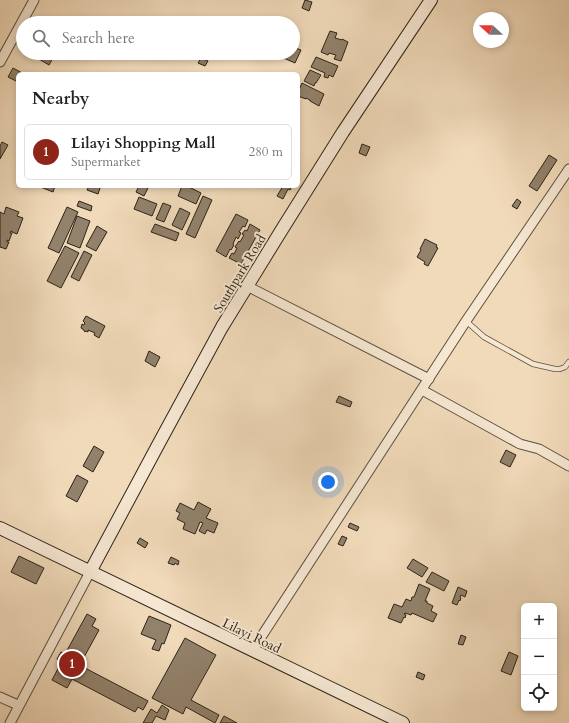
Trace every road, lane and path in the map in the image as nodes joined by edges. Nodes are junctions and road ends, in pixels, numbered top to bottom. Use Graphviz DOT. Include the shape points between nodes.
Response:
graph roads {
  1 [pos="34,0"];
  2 [pos="431,0"];
  3 [pos="25,16"];
  4 [pos="16,33"];
  5 [pos="0,62"];
  6 [pos="569,169"];
  7 [pos="247,286"];
  8 [pos="466,321"];
  9 [pos="569,362"];
  10 [pos="429,379"];
  11 [pos="422,390"];
  12 [pos="569,466"];
  13 [pos="0,528"];
  14 [pos="90,572"];
  15 [pos="252,651"];
  16 [pos="0,697"];
  17 [pos="18,705"];
  18 [pos="10,723"];
  19 [pos="403,723"];
  1 -- 3 [label="street"];
  2 -- 7 [label="street, Southpark Road" via="343,132"];
  4 -- 5 [label="street"];
  6 -- 8 [label="street"];
  7 -- 10 [label="street"];
  7 -- 14 [label="street, Southpark Road"];
  8 -- 9 [label="lane" via="484,337 533,364 560,369"];
  8 -- 10 [label="street"];
  10 -- 11 [label="street"];
  11 -- 12 [label="street" via="520,444 539,449"];
  11 -- 15 [label="street"];
  13 -- 14 [label="street, Lilayi Road"];
  14 -- 15 [label="street, Lilayi Road"];
  14 -- 17 [label="street"];
  15 -- 19 [label="street, Lilayi Road"];
  16 -- 17 [label="street"];
  17 -- 18 [label="street"];
}
